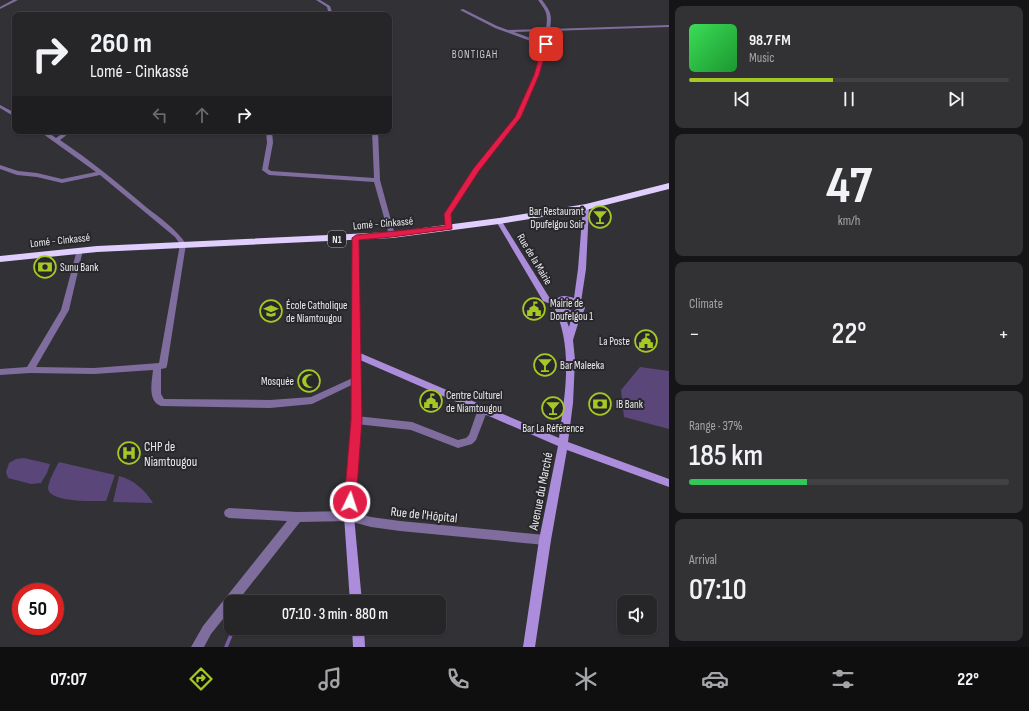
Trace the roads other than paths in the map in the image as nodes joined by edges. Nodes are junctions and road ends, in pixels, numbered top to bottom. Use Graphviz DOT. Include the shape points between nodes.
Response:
graph roads {
  1 [pos="16,0"];
  2 [pos="318,0"];
  3 [pos="540,0"];
  4 [pos="0,8"];
  5 [pos="462,10"];
  6 [pos="330,12"];
  7 [pos="669,26"];
  8 [pos="547,30"];
  9 [pos="508,31"];
  10 [pos="546,44"];
  11 [pos="1,107"];
  12 [pos="12,113"];
  13 [pos="47,134"];
  14 [pos="65,134"];
  15 [pos="269,134"];
  16 [pos="375,134"];
  17 [pos="57,140"];
  18 [pos="0,167"];
  19 [pos="100,173"];
  20 [pos="377,180"];
  21 [pos="669,186"];
  22 [pos="586,207"];
  23 [pos="499,221"];
  24 [pos="449,228"];
  25 [pos="392,235"];
  26 [pos="356,238"];
  27 [pos="183,244"];
  28 [pos="80,250"];
  29 [pos="0,258"];
  30 [pos="577,302"];
  31 [pos="558,306"];
  32 [pos="577,313"];
  33 [pos="569,340"];
  34 [pos="356,355"];
  35 [pos="157,366"];
  36 [pos="30,370"];
  37 [pos="0,372"];
  38 [pos="356,379"];
  39 [pos="483,409"];
  40 [pos="356,420"];
  41 [pos="563,444"];
  42 [pos="669,483"];
  43 [pos="229,513"];
  44 [pos="349,516"];
  45 [pos="298,517"];
  46 [pos="545,540"];
  47 [pos="355,595"];
  48 [pos="358,635"];
  49 [pos="197,647"];
  50 [pos="359,647"];
  51 [pos="529,647"];
  1 -- 4 [label="street"];
  2 -- 6 [label="street" via="329,7"];
  3 -- 8 [label="street" via="550,16"];
  5 -- 9 [label="street"];
  7 -- 8 [label="street"];
  8 -- 9 [label="street"];
  8 -- 10 [label="street"];
  9 -- 10 [label="street"];
  10 -- 24 [label="street" via="537,75 518,117 476,170 448,214"];
  11 -- 12 [label="street"];
  13 -- 17 [label="street"];
  14 -- 17 [label="street"];
  15 -- 20 [label="street" via="265,170 269,173"];
  16 -- 20 [label="street"];
  17 -- 19 [label="street"];
  18 -- 19 [label="street" via="17,173 62,181"];
  19 -- 27 [label="street" via="177,236"];
  20 -- 25 [label="street"];
  21 -- 22 [label="highway, Lomé - Cinkassé / N1"];
  22 -- 23 [label="highway, Lomé - Cinkassé / N1"];
  22 -- 30 [label="main road"];
  23 -- 24 [label="highway, Lomé - Cinkassé / N1"];
  23 -- 31 [label="main road, Rue de la Mairie" via="546,299"];
  24 -- 25 [label="highway, Lomé - Cinkassé / N1"];
  25 -- 26 [label="highway, Lomé - Cinkassé / N1"];
  26 -- 27 [label="highway, Lomé - Cinkassé / N1"];
  26 -- 34 [label="main road"];
  27 -- 28 [label="highway, Lomé - Cinkassé / N1"];
  27 -- 35 [label="street" via="163,366"];
  28 -- 29 [label="highway, Lomé - Cinkassé / N1"];
  28 -- 36 [label="street" via="65,310"];
  30 -- 31 [label="main road" via="564,298 557,301"];
  30 -- 32 [label="main road, Avenue du Marché" via="581,308"];
  31 -- 32 [label="main road" via="568,313"];
  31 -- 33 [label="main road, Avenue du Marché"];
  32 -- 33 [label="main road, Avenue du Marché"];
  33 -- 41 [label="main road, Avenue du Marché" via="571,360"];
  34 -- 38 [label="main road"];
  34 -- 39 [label="main road"];
  35 -- 36 [label="street" via="94,370"];
  35 -- 38 [label="street" via="156,395 161,402 270,404 312,400"];
  36 -- 37 [label="street"];
  38 -- 40 [label="main road"];
  39 -- 40 [label="street" via="473,437 458,444 412,426"];
  39 -- 41 [label="main road"];
  40 -- 44 [label="main road"];
  41 -- 42 [label="main road"];
  41 -- 46 [label="main road, Avenue du Marché"];
  43 -- 45 [label="street, Rue de l'Hôpital"];
  44 -- 45 [label="street, Rue de l'Hôpital"];
  44 -- 46 [label="street, Rue de l'Hôpital" via="400,526"];
  44 -- 47 [label="main road"];
  45 -- 49 [label="street" via="207,630"];
  46 -- 51 [label="main road, Avenue du Marché"];
  48 -- 50 [label="main road"];
}
